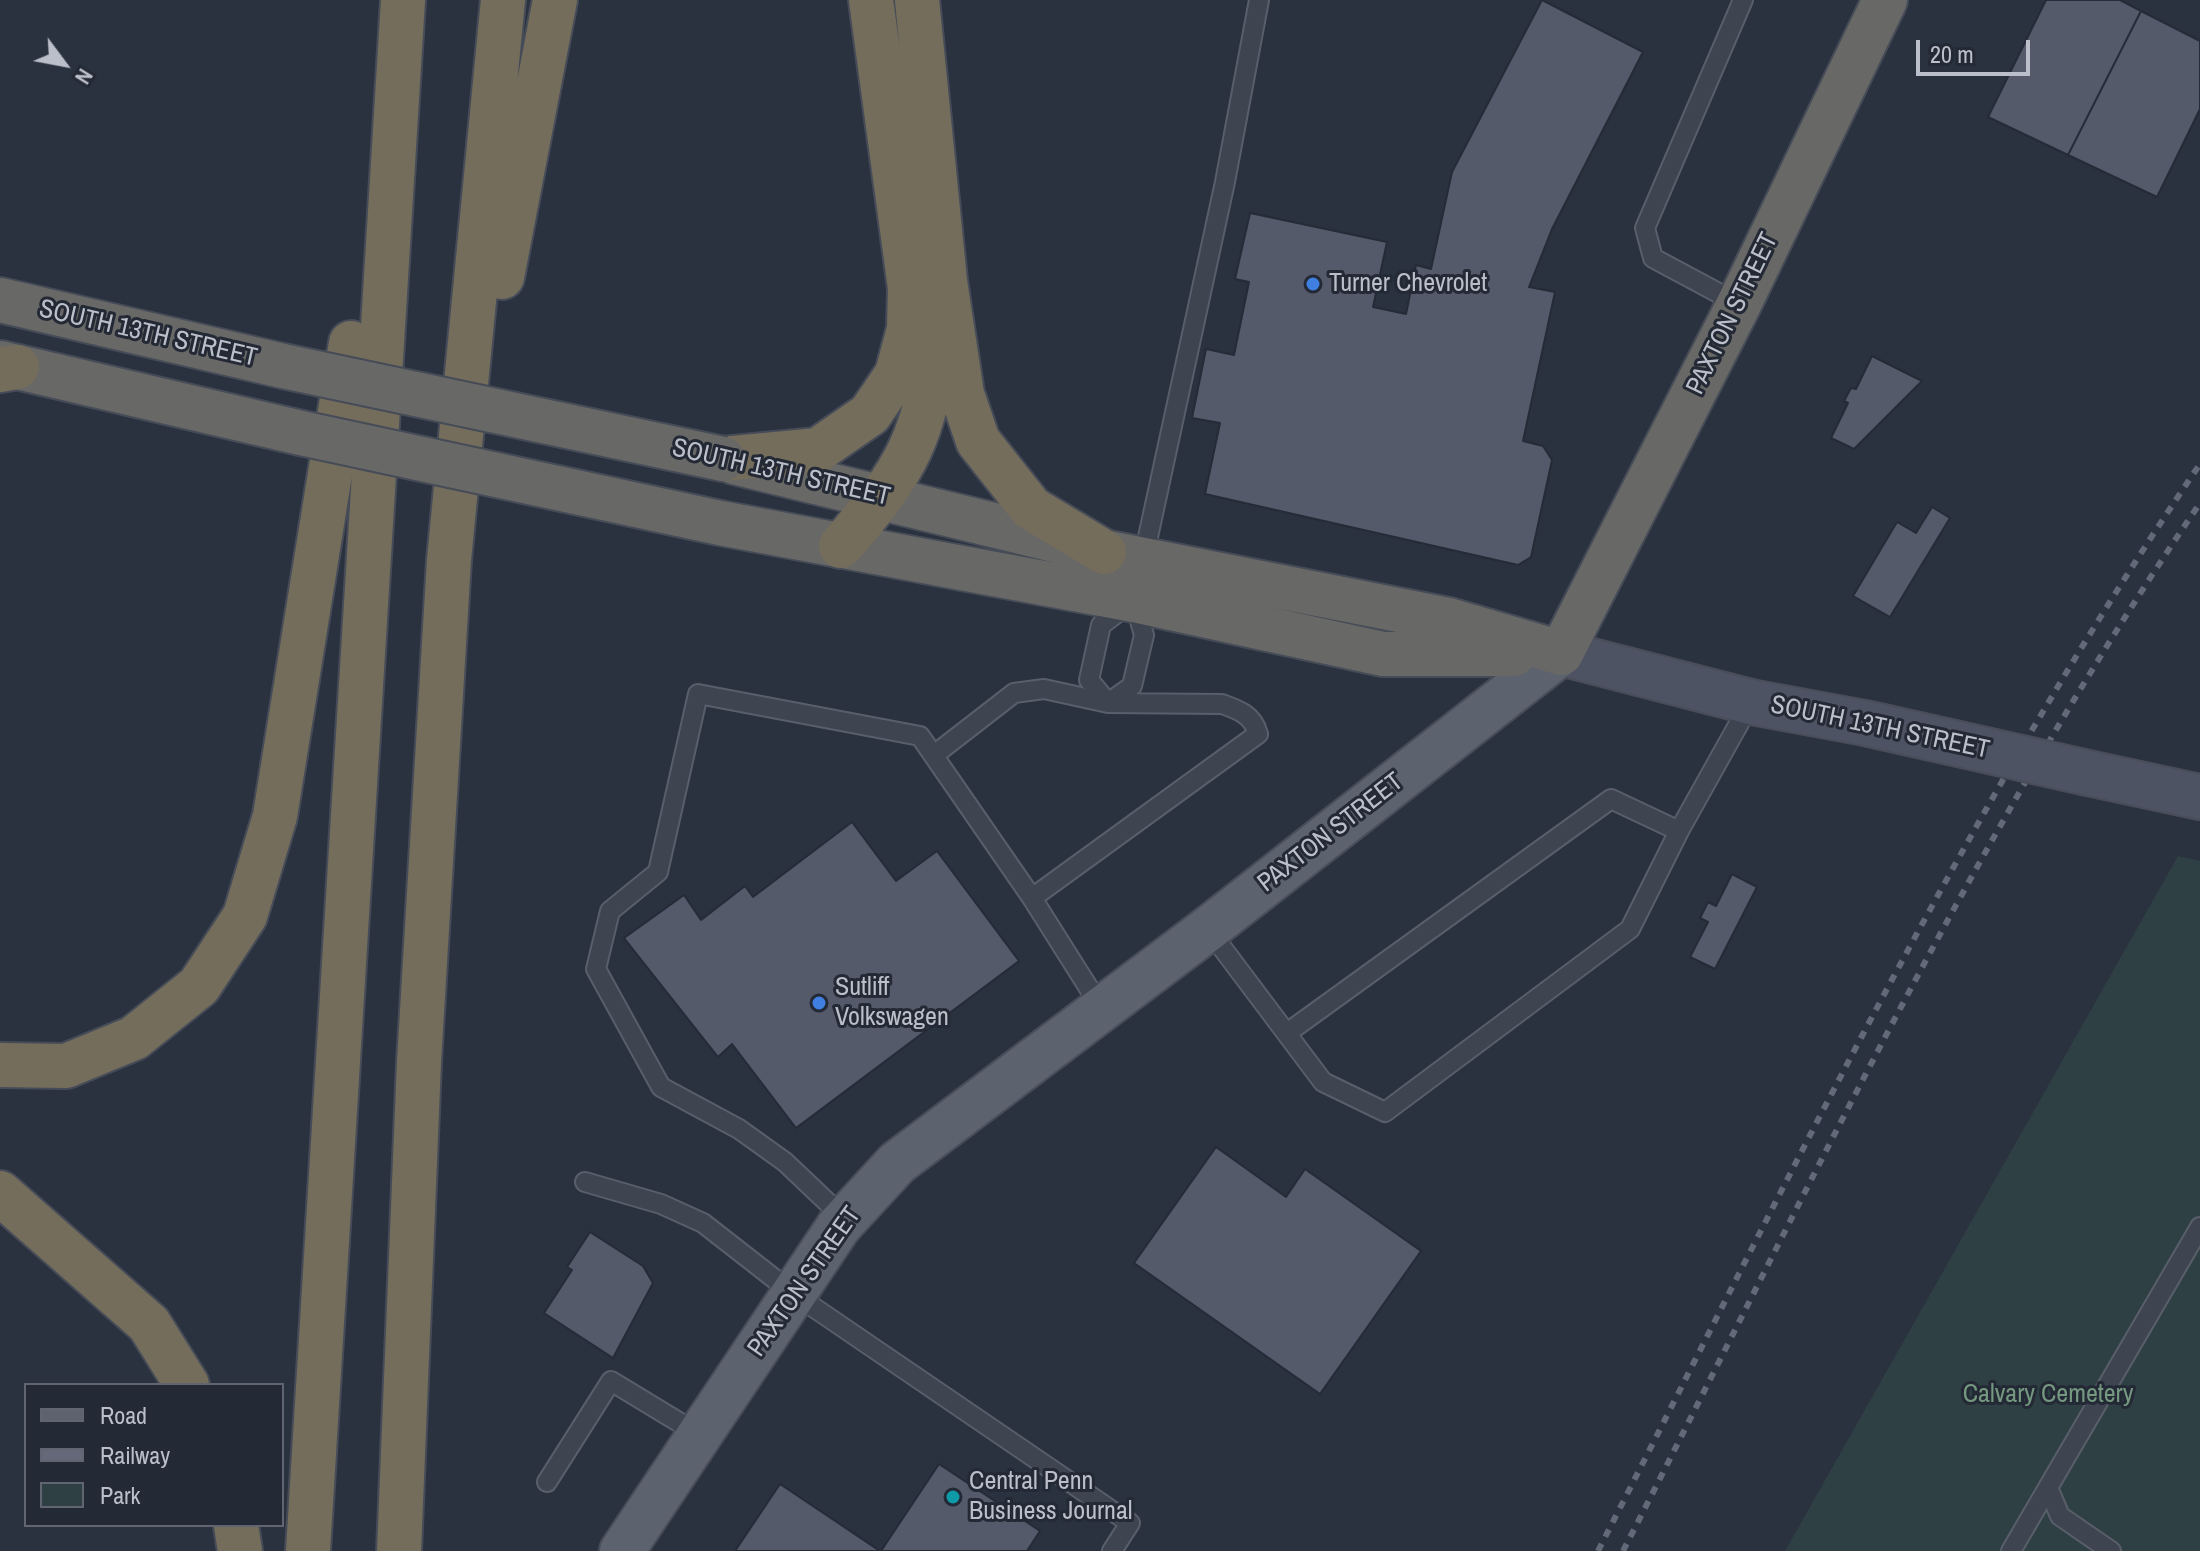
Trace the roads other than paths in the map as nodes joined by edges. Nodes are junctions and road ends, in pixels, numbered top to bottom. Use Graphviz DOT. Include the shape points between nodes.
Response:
graph roads {
  1 [pos="403,0"];
  2 [pos="503,0"];
  3 [pos="555,0"];
  4 [pos="871,0"];
  5 [pos="917,0"];
  6 [pos="1259,0"];
  7 [pos="1743,0"];
  8 [pos="1885,0"];
  9 [pos="398,48"];
  10 [pos="945,281"];
  11 [pos="0,300"];
  12 [pos="1739,304"];
  13 [pos="6,367"];
  14 [pos="723,459"];
  15 [pos="884,496"];
  16 [pos="841,546"];
  17 [pos="449,560"];
  18 [pos="1127,571"];
  19 [pos="1561,653"];
  20 [pos="1751,702"];
  21 [pos="1108,703"];
  22 [pos="934,755"];
  23 [pos="2200,797"];
  24 [pos="1679,831"];
  25 [pos="1032,898"];
  26 [pos="1208,929"];
  27 [pos="1102,1009"];
  28 [pos="1287,1033"];
  29 [pos="0,1065"];
  30 [pos="585,1182"];
  31 [pos="0,1193"];
  32 [pos="845,1219"];
  33 [pos="2200,1227"];
  34 [pos="794,1294"];
  35 [pos="186,1383"];
  36 [pos="700,1435"];
  37 [pos="547,1482"];
  38 [pos="2049,1490"];
  39 [pos="236,1527"];
  40 [pos="240,1551"];
  41 [pos="308,1551"];
  42 [pos="399,1551"];
  43 [pos="622,1551"];
  44 [pos="1112,1551"];
  45 [pos="2011,1551"];
  46 [pos="2111,1551"];
  1 -- 9 [label="highway"];
  2 -- 17 [label="highway"];
  3 -- 17 [label="highway"];
  4 -- 14 [label="highway" via="910,288 909,329 897,374 870,414 818,450"];
  5 -- 10 [label="highway"];
  6 -- 18 [label="lane" via="1225,182"];
  7 -- 12 [label="lane" via="1645,228 1653,258"];
  8 -- 12 [label="highway, PAXTON STREET"];
  9 -- 29 [label="highway" via="275,816 245,916 199,986 134,1038 66,1066"];
  9 -- 41 [label="highway"];
  10 -- 15 [label="highway" via="929,402 914,446"];
  10 -- 18 [label="highway" via="962,394 978,441 1031,508"];
  11 -- 14 [label="highway, SOUTH 13TH STREET, bridge"];
  12 -- 19 [label="highway, PAXTON STREET"];
  13 -- 16 [label="highway, SOUTH 13TH STREET, bridge"];
  14 -- 15 [label="highway, SOUTH 13TH STREET"];
  15 -- 16 [label="highway"];
  15 -- 18 [label="highway, SOUTH 13TH STREET"];
  16 -- 18 [label="highway, SOUTH 13TH STREET"];
  17 -- 42 [label="highway" via="420,1046"];
  18 -- 19 [label="highway, SOUTH 13TH STREET" via="1449,620"];
  18 -- 21 [label="lane" via="1101,625 1089,680"];
  18 -- 21 [label="lane" via="1144,635 1132,686"];
  19 -- 20 [label="main road, SOUTH 13TH STREET"];
  19 -- 26 [label="main road, PAXTON STREET"];
  20 -- 23 [label="main road, SOUTH 13TH STREET, bridge"];
  20 -- 24 [label="lane"];
  21 -- 22 [label="lane" via="1044,689 1014,693"];
  21 -- 25 [label="lane" via="1222,704 1247,716 1258,734"];
  22 -- 25 [label="lane"];
  22 -- 32 [label="lane" via="920,736 698,694 658,872 610,911 596,969 661,1087 785,1162"];
  24 -- 28 [label="lane" via="1611,799"];
  24 -- 28 [label="lane" via="1630,929 1385,1112 1323,1082"];
  25 -- 27 [label="lane"];
  26 -- 27 [label="main road, PAXTON STREET"];
  26 -- 28 [label="lane"];
  27 -- 32 [label="main road, PAXTON STREET" via="897,1163"];
  30 -- 34 [label="lane" via="661,1204 703,1223"];
  31 -- 35 [label="highway" via="149,1324"];
  32 -- 34 [label="main road, PAXTON STREET"];
  33 -- 38 [label="lane"];
  34 -- 36 [label="main road, PAXTON STREET"];
  34 -- 44 [label="lane" via="1130,1523"];
  36 -- 37 [label="lane" via="611,1381"];
  36 -- 43 [label="main road, PAXTON STREET"];
  38 -- 45 [label="lane"];
  38 -- 46 [label="lane" via="2069,1524"];
  39 -- 40 [label="highway"];
}
